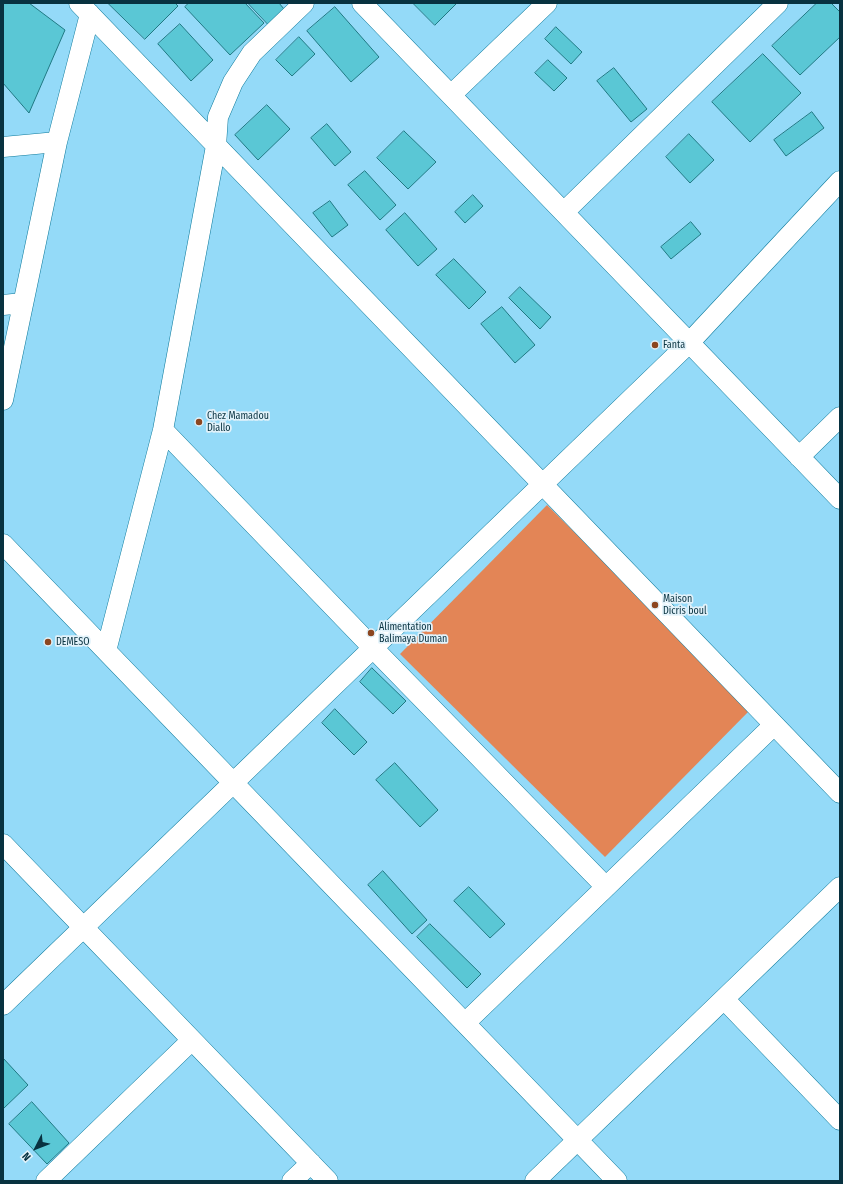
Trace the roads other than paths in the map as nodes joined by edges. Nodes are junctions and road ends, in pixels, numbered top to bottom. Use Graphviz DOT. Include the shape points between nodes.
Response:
graph roads {
  1 [pos="304,3"];
  2 [pos="362,3"];
  3 [pos="547,3"];
  4 [pos="778,3"];
  5 [pos="84,9"];
  6 [pos="451,96"];
  7 [pos="57,142"];
  8 [pos="216,146"];
  9 [pos="3,147"];
  10 [pos="840,181"];
  11 [pos="564,212"];
  12 [pos="23,303"];
  13 [pos="3,305"];
  14 [pos="689,343"];
  15 [pos="3,400"];
  16 [pos="840,417"];
  17 [pos="163,430"];
  18 [pos="799,457"];
  19 [pos="543,485"];
  20 [pos="840,499"];
  21 [pos="3,544"];
  22 [pos="373,648"];
  23 [pos="106,651"];
  24 [pos="774,725"];
  25 [pos="234,783"];
  26 [pos="840,793"];
  27 [pos="3,844"];
  28 [pos="606,887"];
  29 [pos="840,887"];
  30 [pos="84,927"];
  31 [pos="724,999"];
  32 [pos="3,1005"];
  33 [pos="465,1023"];
  34 [pos="192,1040"];
  35 [pos="840,1120"];
  36 [pos="578,1140"];
  37 [pos="311,1163"];
  38 [pos="46,1181"];
  39 [pos="292,1181"];
  40 [pos="328,1181"];
  41 [pos="535,1181"];
  42 [pos="617,1181"];
  1 -- 8 [label="street" via="252,53 233,82 218,117"];
  2 -- 6 [label="street"];
  3 -- 6 [label="street"];
  4 -- 11 [label="street"];
  5 -- 7 [label="street"];
  5 -- 8 [label="street"];
  6 -- 11 [label="street"];
  7 -- 9 [label="street"];
  7 -- 12 [label="street"];
  8 -- 17 [label="street"];
  8 -- 19 [label="street"];
  10 -- 14 [label="street"];
  11 -- 14 [label="street"];
  12 -- 13 [label="street"];
  12 -- 15 [label="street"];
  14 -- 18 [label="street"];
  14 -- 19 [label="street"];
  16 -- 18 [label="street"];
  17 -- 22 [label="street"];
  17 -- 23 [label="street"];
  18 -- 20 [label="street"];
  19 -- 22 [label="street"];
  19 -- 24 [label="street"];
  21 -- 23 [label="street"];
  22 -- 25 [label="street"];
  22 -- 28 [label="street"];
  23 -- 25 [label="street"];
  24 -- 26 [label="street"];
  24 -- 28 [label="street"];
  25 -- 30 [label="street"];
  25 -- 33 [label="street"];
  27 -- 30 [label="street"];
  28 -- 33 [label="street"];
  29 -- 31 [label="street"];
  30 -- 32 [label="street"];
  30 -- 34 [label="street"];
  31 -- 35 [label="street"];
  31 -- 36 [label="street"];
  33 -- 36 [label="street"];
  34 -- 37 [label="street"];
  34 -- 38 [label="street"];
  36 -- 41 [label="street"];
  36 -- 42 [label="street"];
  37 -- 39 [label="street"];
  37 -- 40 [label="street"];
}
